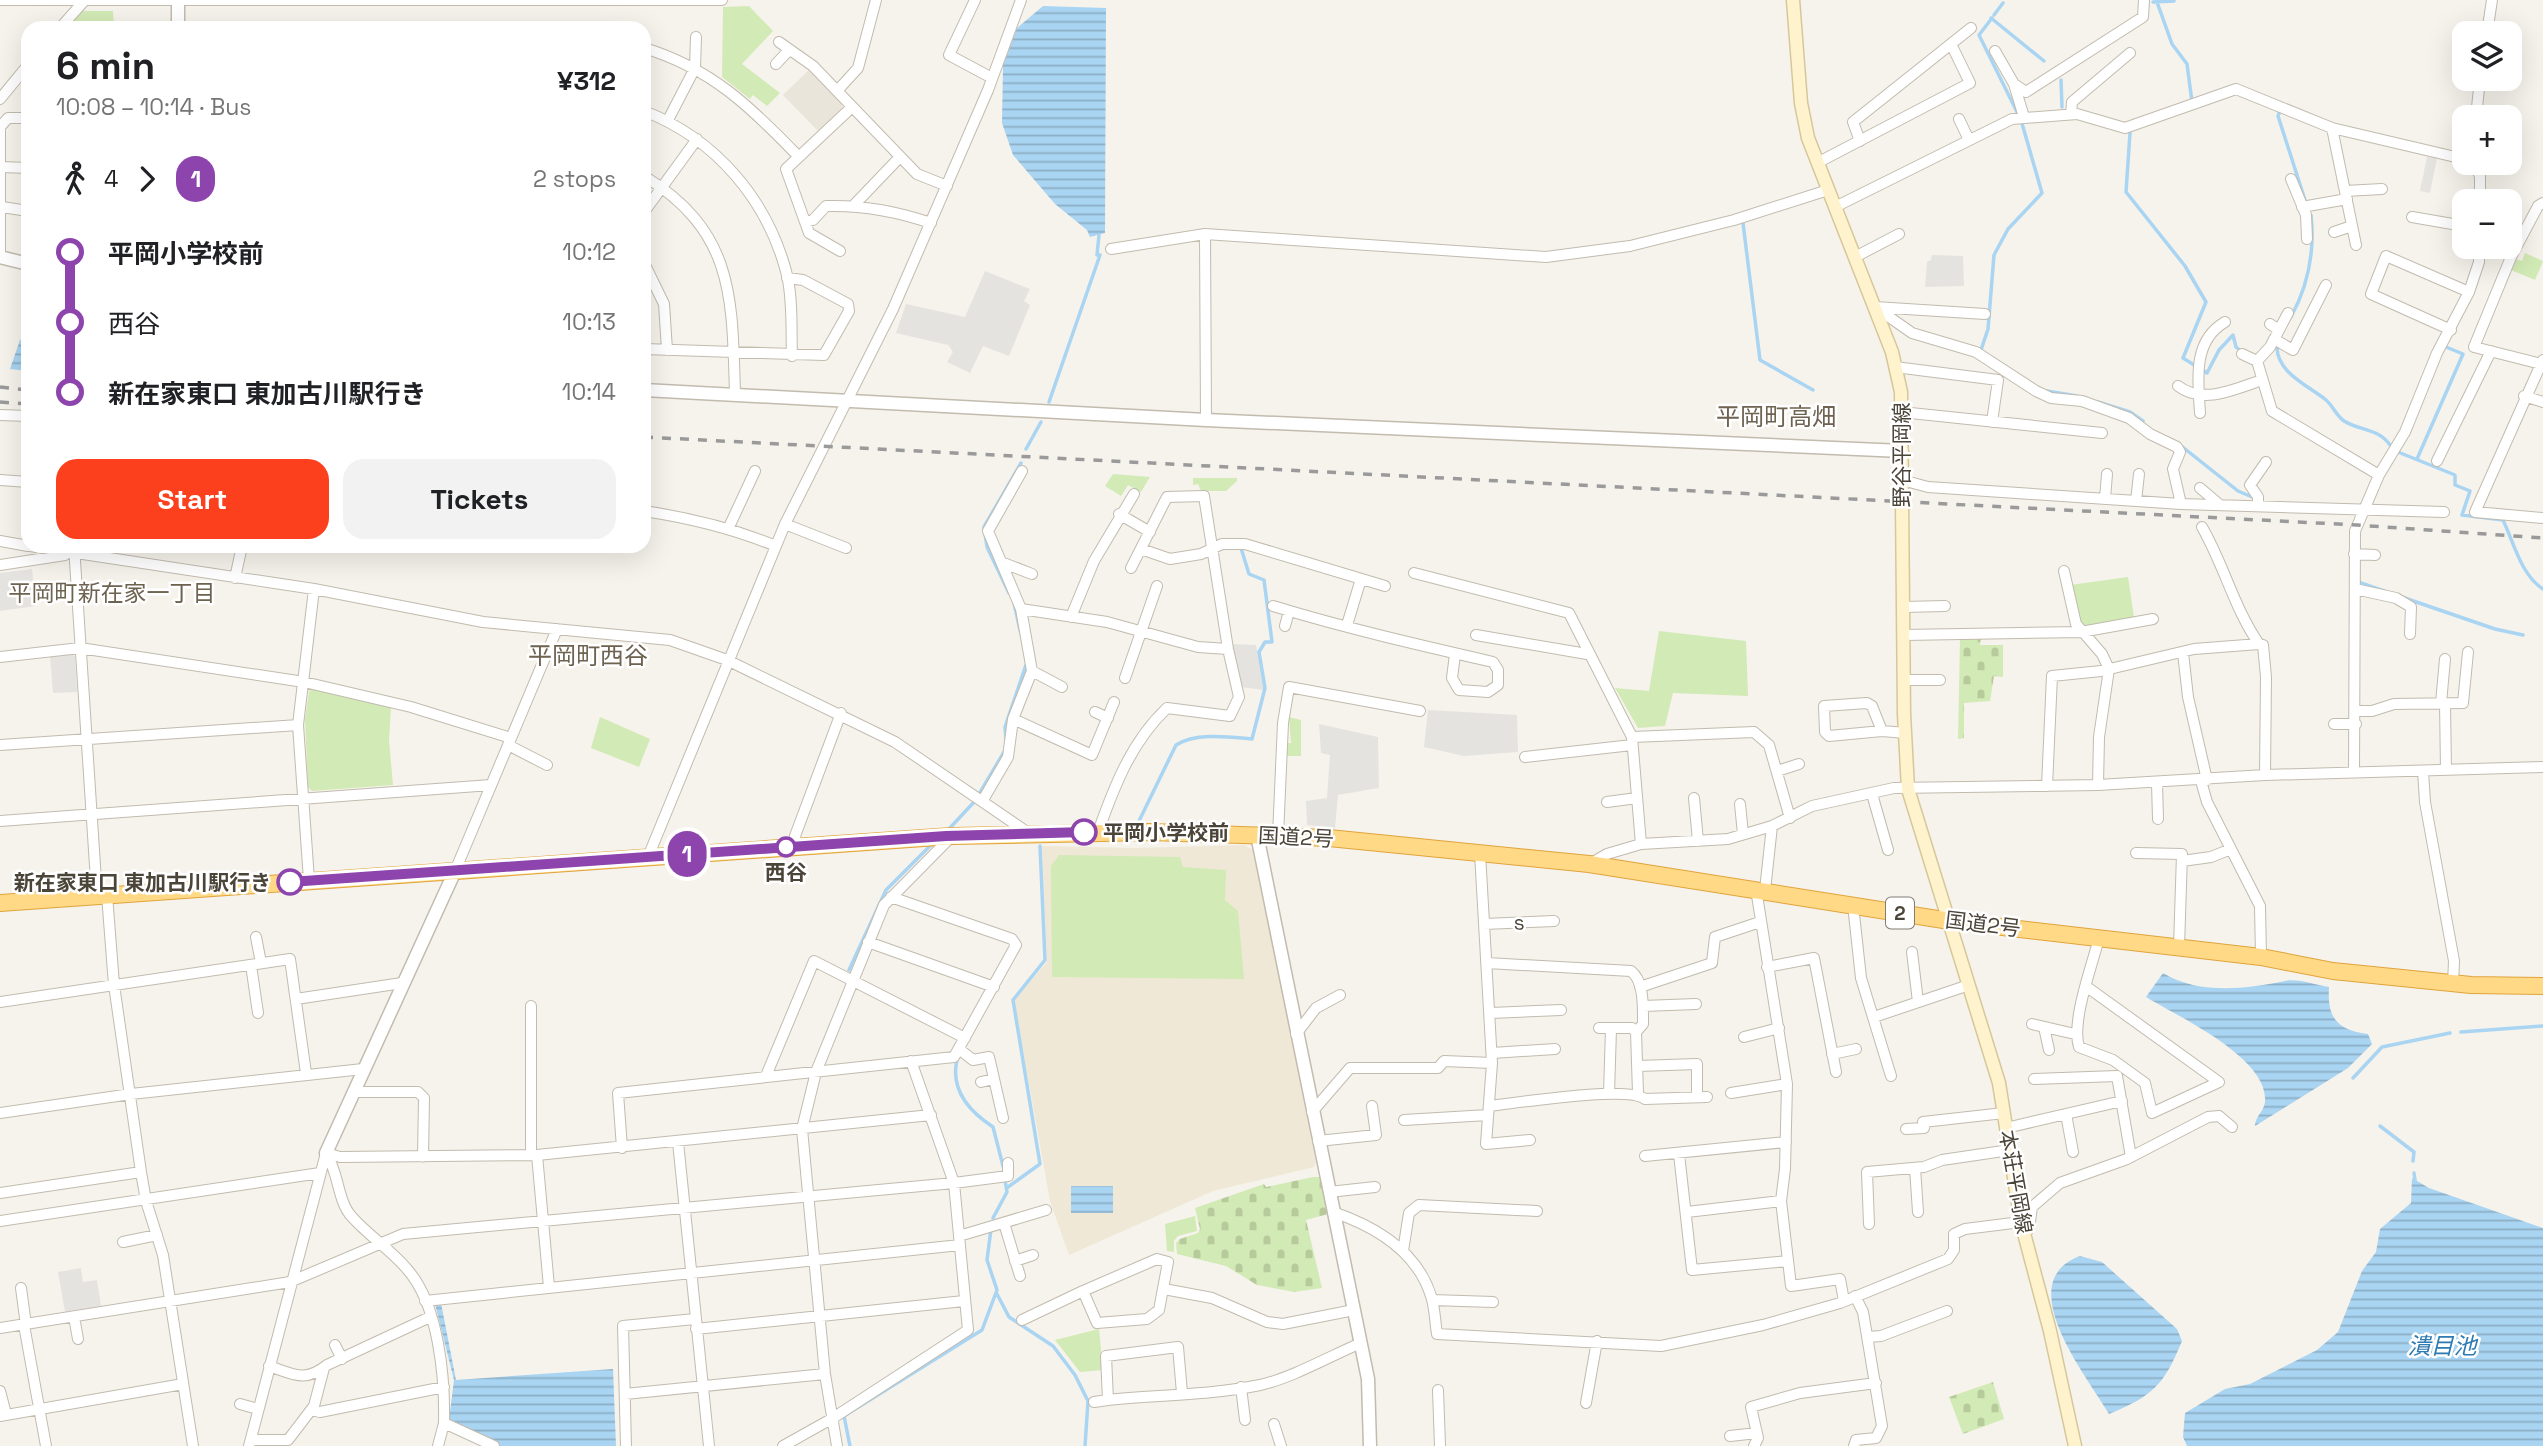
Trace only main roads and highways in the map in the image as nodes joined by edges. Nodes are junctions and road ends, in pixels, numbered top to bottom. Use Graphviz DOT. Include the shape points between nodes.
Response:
graph roads {
  1 [pos="1793,0"];
  2 [pos="0,903"];
  3 [pos="1950,921"];
  4 [pos="2543,986"];
  5 [pos="2075,1446"];
  1 -- 3 [label="main road, 野谷平岡線" via="1808,138 1895,367 1901,412 1908,789"];
  2 -- 3 [label="highway, 国道2号 / 2" via="944,836 1098,832 1329,838 1590,864"];
  3 -- 4 [label="highway, 国道2号 / 2" via="2261,957 2333,971 2453,984"];
  3 -- 5 [label="main road, 本荘平岡線" via="1998,1083 2022,1227"];
}
